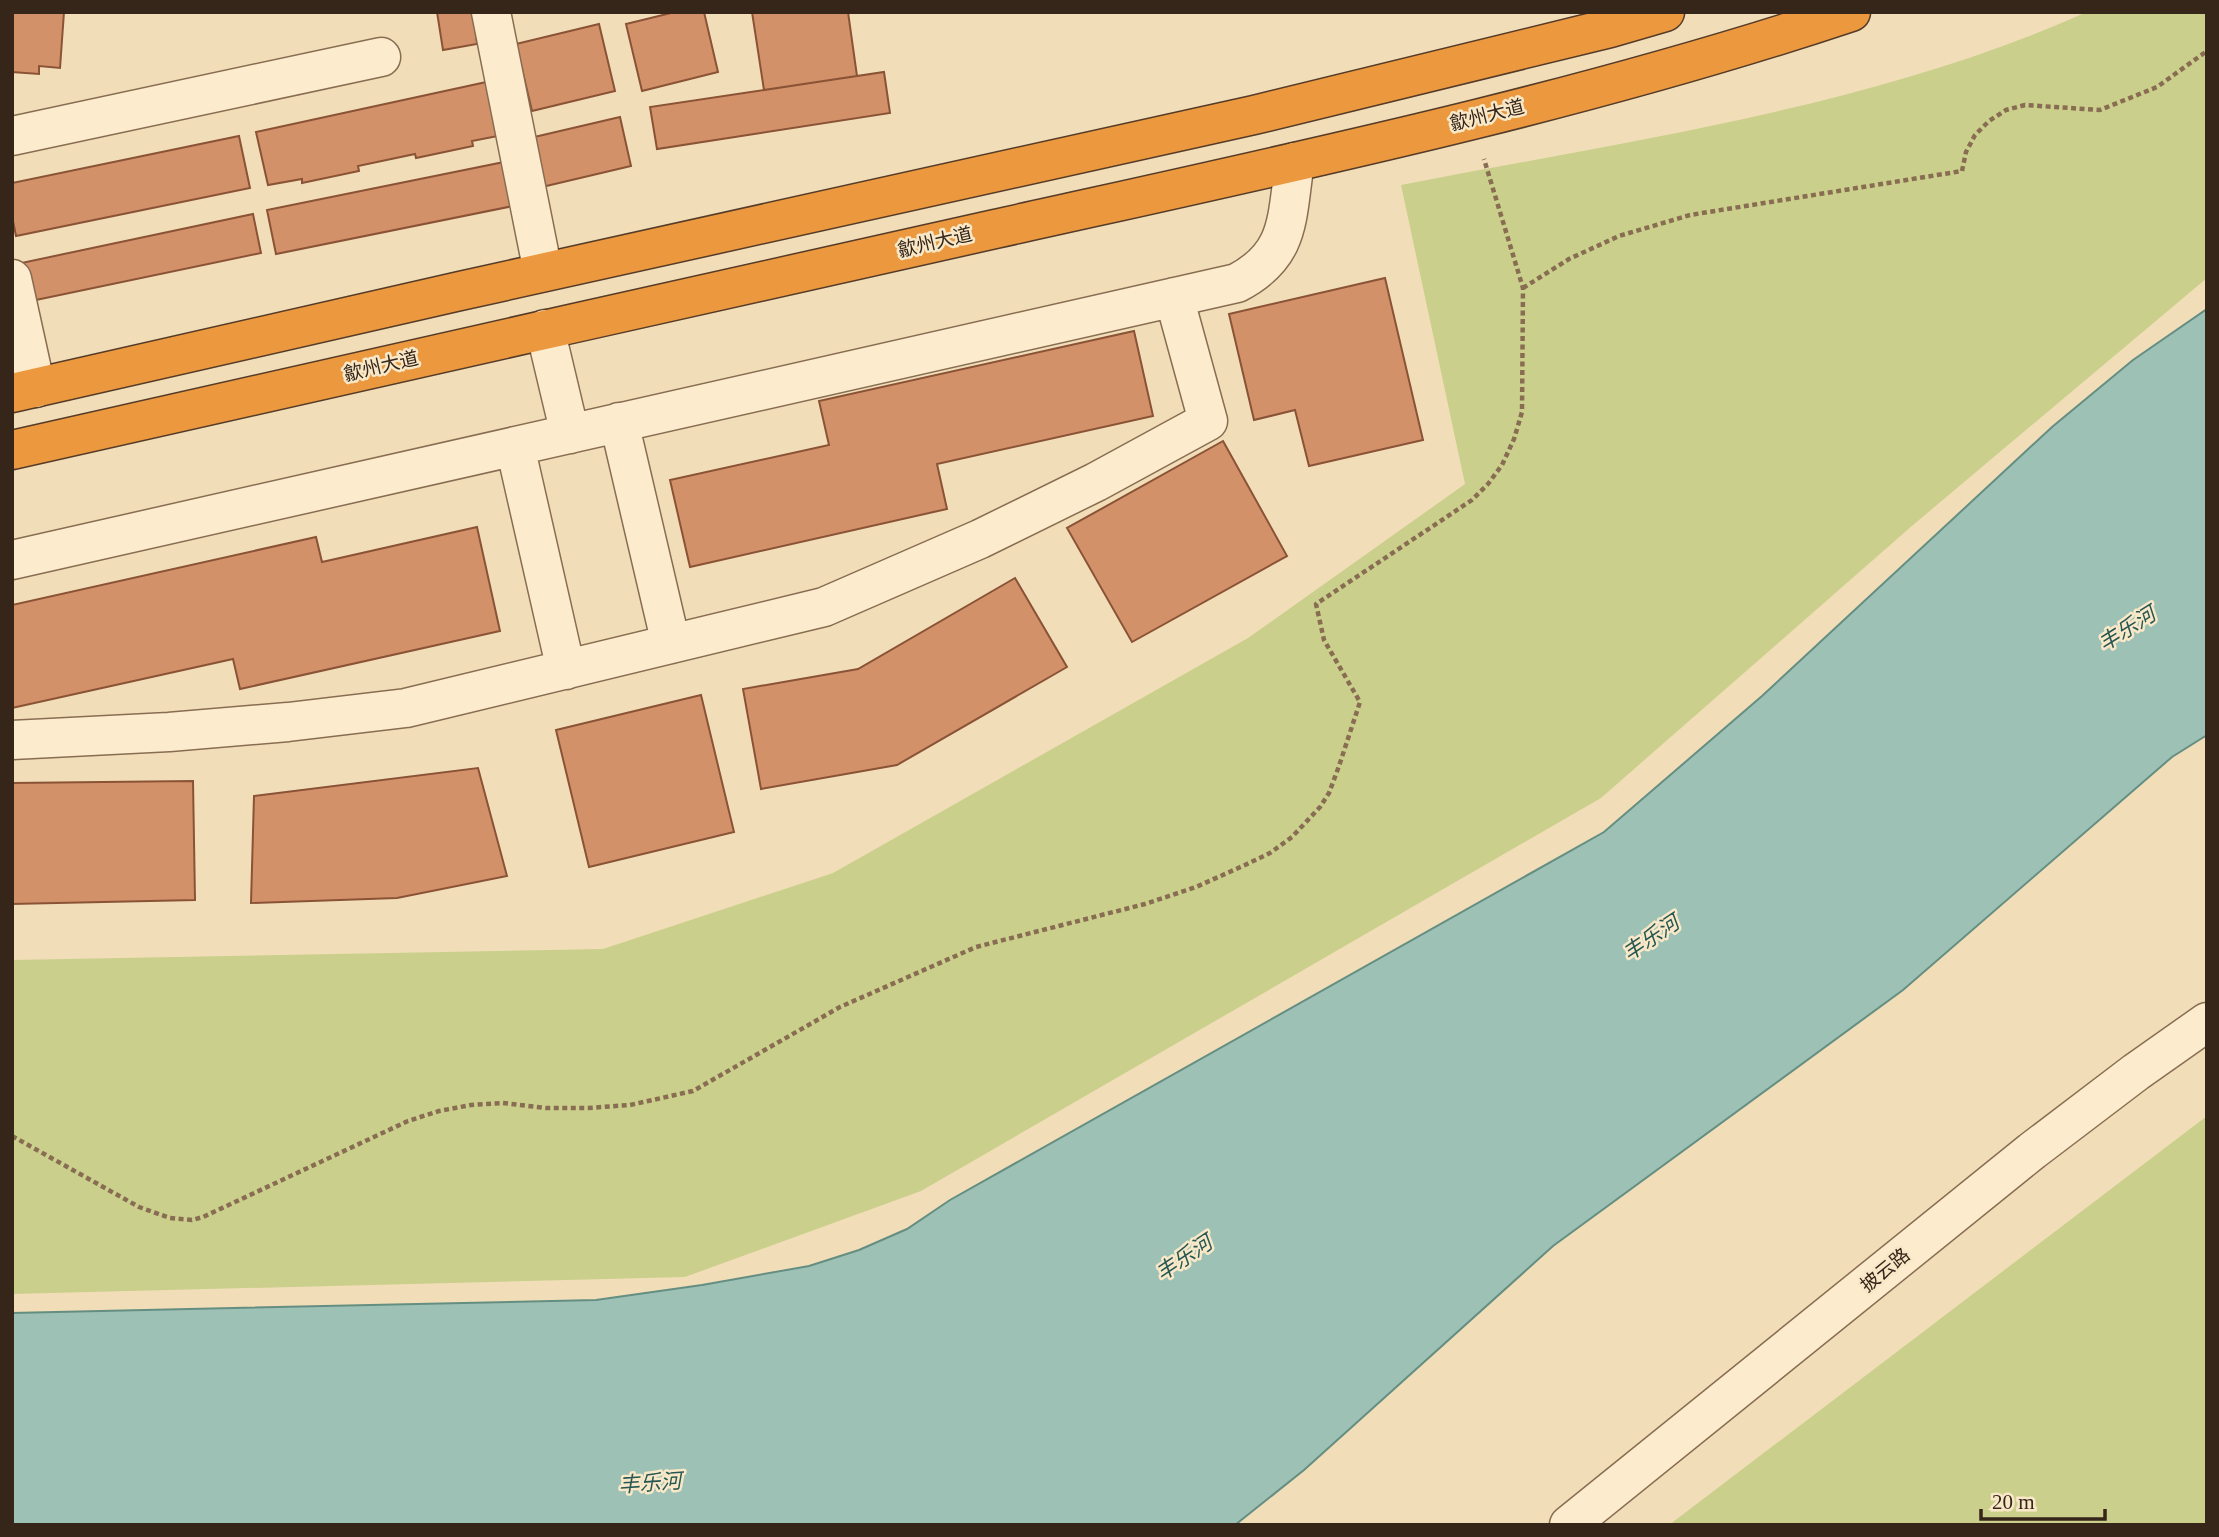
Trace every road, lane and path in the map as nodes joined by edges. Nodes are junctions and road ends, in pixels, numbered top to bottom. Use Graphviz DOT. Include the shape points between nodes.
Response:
graph roads {
  1 [pos="491,12"];
  2 [pos="1665,12"];
  3 [pos="1851,12"];
  4 [pos="2207,51"];
  5 [pos="381,57"];
  6 [pos="1472,119"];
  7 [pos="12,136"];
  8 [pos="1295,162"];
  9 [pos="543,272"];
  10 [pos="12,279"];
  11 [pos="1523,288"];
  12 [pos="1174,297"];
  13 [pos="545,329"];
  14 [pos="24,391"];
  15 [pos="619,422"];
  16 [pos="570,434"];
  17 [pos="515,446"];
  18 [pos="12,450"];
  19 [pos="12,560"];
  20 [pos="671,644"];
  21 [pos="566,670"];
  22 [pos="12,740"];
  23 [pos="2207,1022"];
  24 [pos="12,1136"];
  25 [pos="1569,1525"];
  1 -- 9 [label="street"];
  2 -- 9 [label="highway" via="1254,115"];
  3 -- 6 [label="highway, 歙州大道" via="1625,82"];
  4 -- 11 [label="path" via="2157,87 2100,110 2025,105 2006,110 1975,135 1962,171 1690,215 1619,236"];
  5 -- 7 [label="street"];
  6 -- 8 [label="highway, 歙州大道"];
  6 -- 11 [label="path"];
  8 -- 12 [label="street" via="1285,228 1270,259 1237,283"];
  8 -- 13 [label="highway, 歙州大道"];
  9 -- 14 [label="highway"];
  10 -- 14 [label="street"];
  11 -- 24 [label="path" via="1522,412 1502,465 1472,500 1316,604 1324,640 1360,702 1329,793 1311,818 1270,853 1196,887 1145,904 976,947 840,1007 693,1091 630,1105 546,1108 503,1103 439,1111 192,1220 139,1207"];
  12 -- 15 [label="street"];
  12 -- 20 [label="street" via="1208,421 980,539 824,607"];
  13 -- 16 [label="street"];
  13 -- 18 [label="highway, 歙州大道"];
  15 -- 16 [label="street"];
  15 -- 20 [label="street"];
  16 -- 17 [label="street"];
  17 -- 19 [label="street"];
  17 -- 21 [label="street"];
  20 -- 21 [label="street"];
  21 -- 22 [label="street" via="406,708 169,732"];
  23 -- 25 [label="street, 披云路" via="2032,1151"];
}
